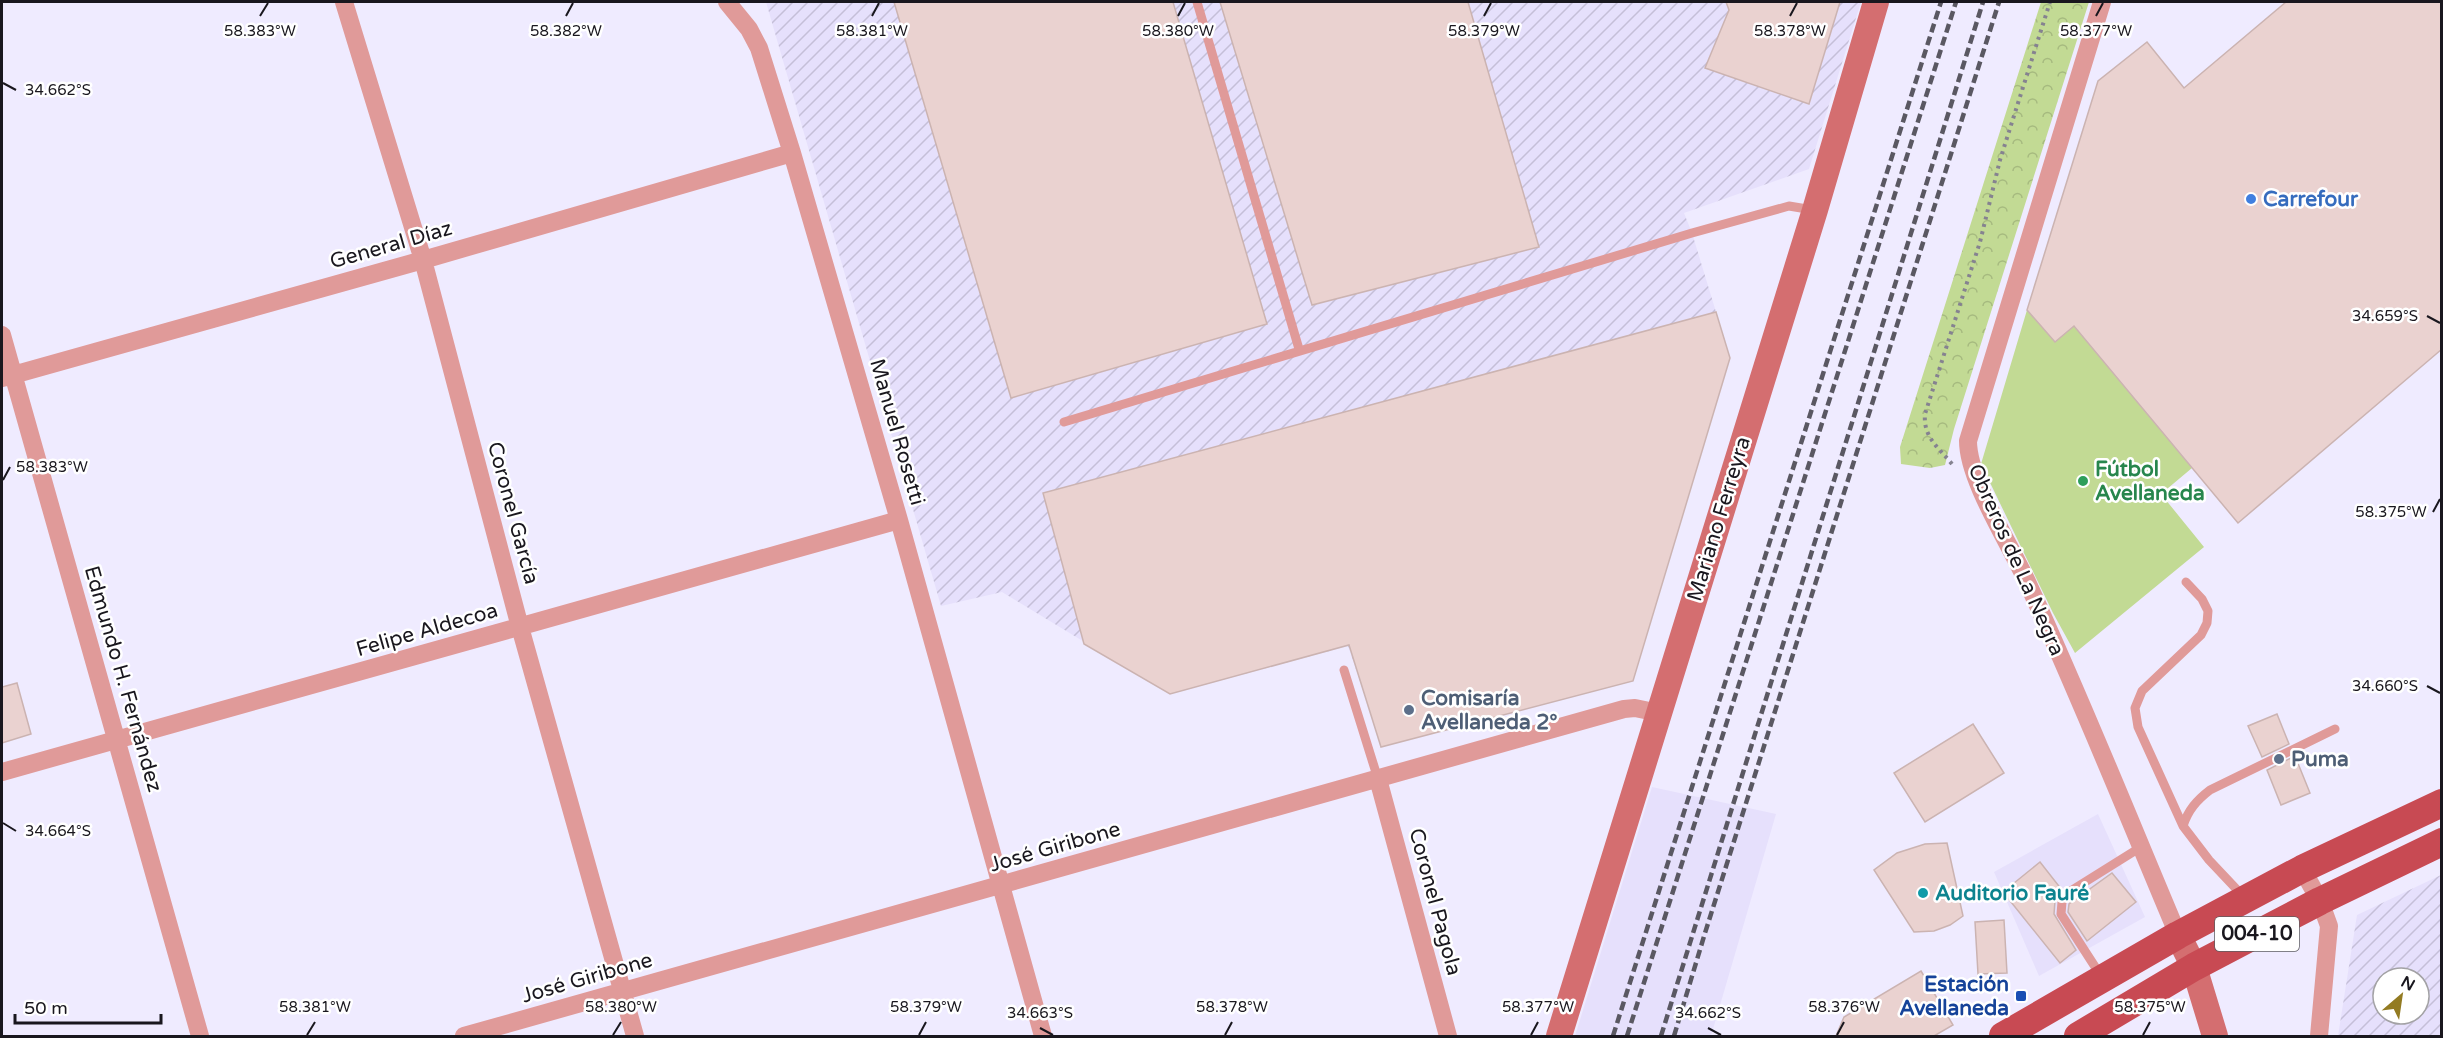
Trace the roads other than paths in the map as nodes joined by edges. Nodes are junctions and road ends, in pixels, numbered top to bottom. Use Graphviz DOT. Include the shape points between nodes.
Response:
graph roads {
  1 [pos="344,2"];
  2 [pos="727,2"];
  3 [pos="1197,2"];
  4 [pos="1876,2"];
  5 [pos="2102,2"];
  6 [pos="792,153"];
  7 [pos="1815,210"];
  8 [pos="423,260"];
  9 [pos="2,335"];
  10 [pos="1299,349"];
  11 [pos="7,376"];
  12 [pos="1064,422"];
  13 [pos="898,520"];
  14 [pos="2186,582"];
  15 [pos="520,627"];
  16 [pos="1344,670"];
  17 [pos="1659,712"];
  18 [pos="2335,729"];
  19 [pos="116,740"];
  20 [pos="2,772"];
  21 [pos="1378,779"];
  22 [pos="2442,803"];
  23 [pos="2183,826"];
  24 [pos="2442,842"];
  25 [pos="2141,847"];
  26 [pos="2302,869"];
  27 [pos="1001,886"];
  28 [pos="2246,899"];
  29 [pos="2320,901"];
  30 [pos="2178,934"];
  31 [pos="2194,967"];
  32 [pos="2103,978"];
  33 [pos="622,990"];
  34 [pos="200,1036"];
  35 [pos="464,1036"];
  36 [pos="635,1036"];
  37 [pos="1043,1036"];
  38 [pos="1448,1036"];
  39 [pos="1559,1036"];
  40 [pos="2003,1036"];
  41 [pos="2078,1036"];
  42 [pos="2215,1036"];
  43 [pos="2319,1036"];
  1 -- 8 [label="street, Coronel García"];
  2 -- 6 [label="street, Manuel Rosetti" via="749,28 759,48"];
  3 -- 10 [label="lane"];
  4 -- 7 [label="street, Mariano Ferreyra"];
  5 -- 25 [label="street, Obreros de La Negra" via="1968,450 1973,472 2029,586"];
  6 -- 8 [label="street, General Díaz"];
  6 -- 13 [label="street, Manuel Rosetti"];
  7 -- 10 [label="lane" via="1789,206"];
  7 -- 17 [label="street, Mariano Ferreyra"];
  8 -- 11 [label="street, General Díaz"];
  8 -- 15 [label="street, Coronel García"];
  9 -- 11 [label="street, Edmundo H. Fernández"];
  10 -- 12 [label="lane"];
  11 -- 19 [label="street, Edmundo H. Fernández"];
  13 -- 15 [label="street, Felipe Aldecoa"];
  13 -- 27 [label="street, Manuel Rosetti"];
  14 -- 23 [label="lane" via="2202,599 2208,611 2207,623 2201,636 2142,691 2135,708 2138,727"];
  15 -- 19 [label="street, Felipe Aldecoa"];
  15 -- 33 [label="street, Coronel García"];
  16 -- 21 [label="lane"];
  17 -- 21 [label="street, José Giribone" via="1624,709"];
  17 -- 39 [label="street, Mariano Ferreyra"];
  18 -- 23 [label="lane" via="2211,790 2187,814"];
  19 -- 20 [label="street, Felipe Aldecoa"];
  19 -- 34 [label="street, Edmundo H. Fernández"];
  21 -- 27 [label="street, José Giribone"];
  21 -- 38 [label="street, Coronel Pagola"];
  22 -- 26 [label="main road, 004-10"];
  23 -- 28 [label="lane"];
  24 -- 29 [label="main road, 004-10"];
  25 -- 30 [label="street, Obreros de La Negra"];
  25 -- 32 [label="lane" via="2069,892 2062,902 2061,914"];
  26 -- 28 [label="main road, 004-10"];
  26 -- 29 [label="street"];
  27 -- 33 [label="street, José Giribone"];
  27 -- 37 [label="street, Manuel Rosetti"];
  28 -- 30 [label="main road, 004-10"];
  29 -- 31 [label="main road, 004-10"];
  29 -- 43 [label="street" via="2329,926"];
  30 -- 31 [label="street, Obreros de La Negra"];
  30 -- 32 [label="main road, 004-10"];
  31 -- 41 [label="main road, 004-10"];
  31 -- 42 [label="street, Obreros de La Negra"];
  32 -- 40 [label="main road, 004-10"];
  33 -- 35 [label="street, José Giribone"];
  33 -- 36 [label="street, Coronel García"];
}
